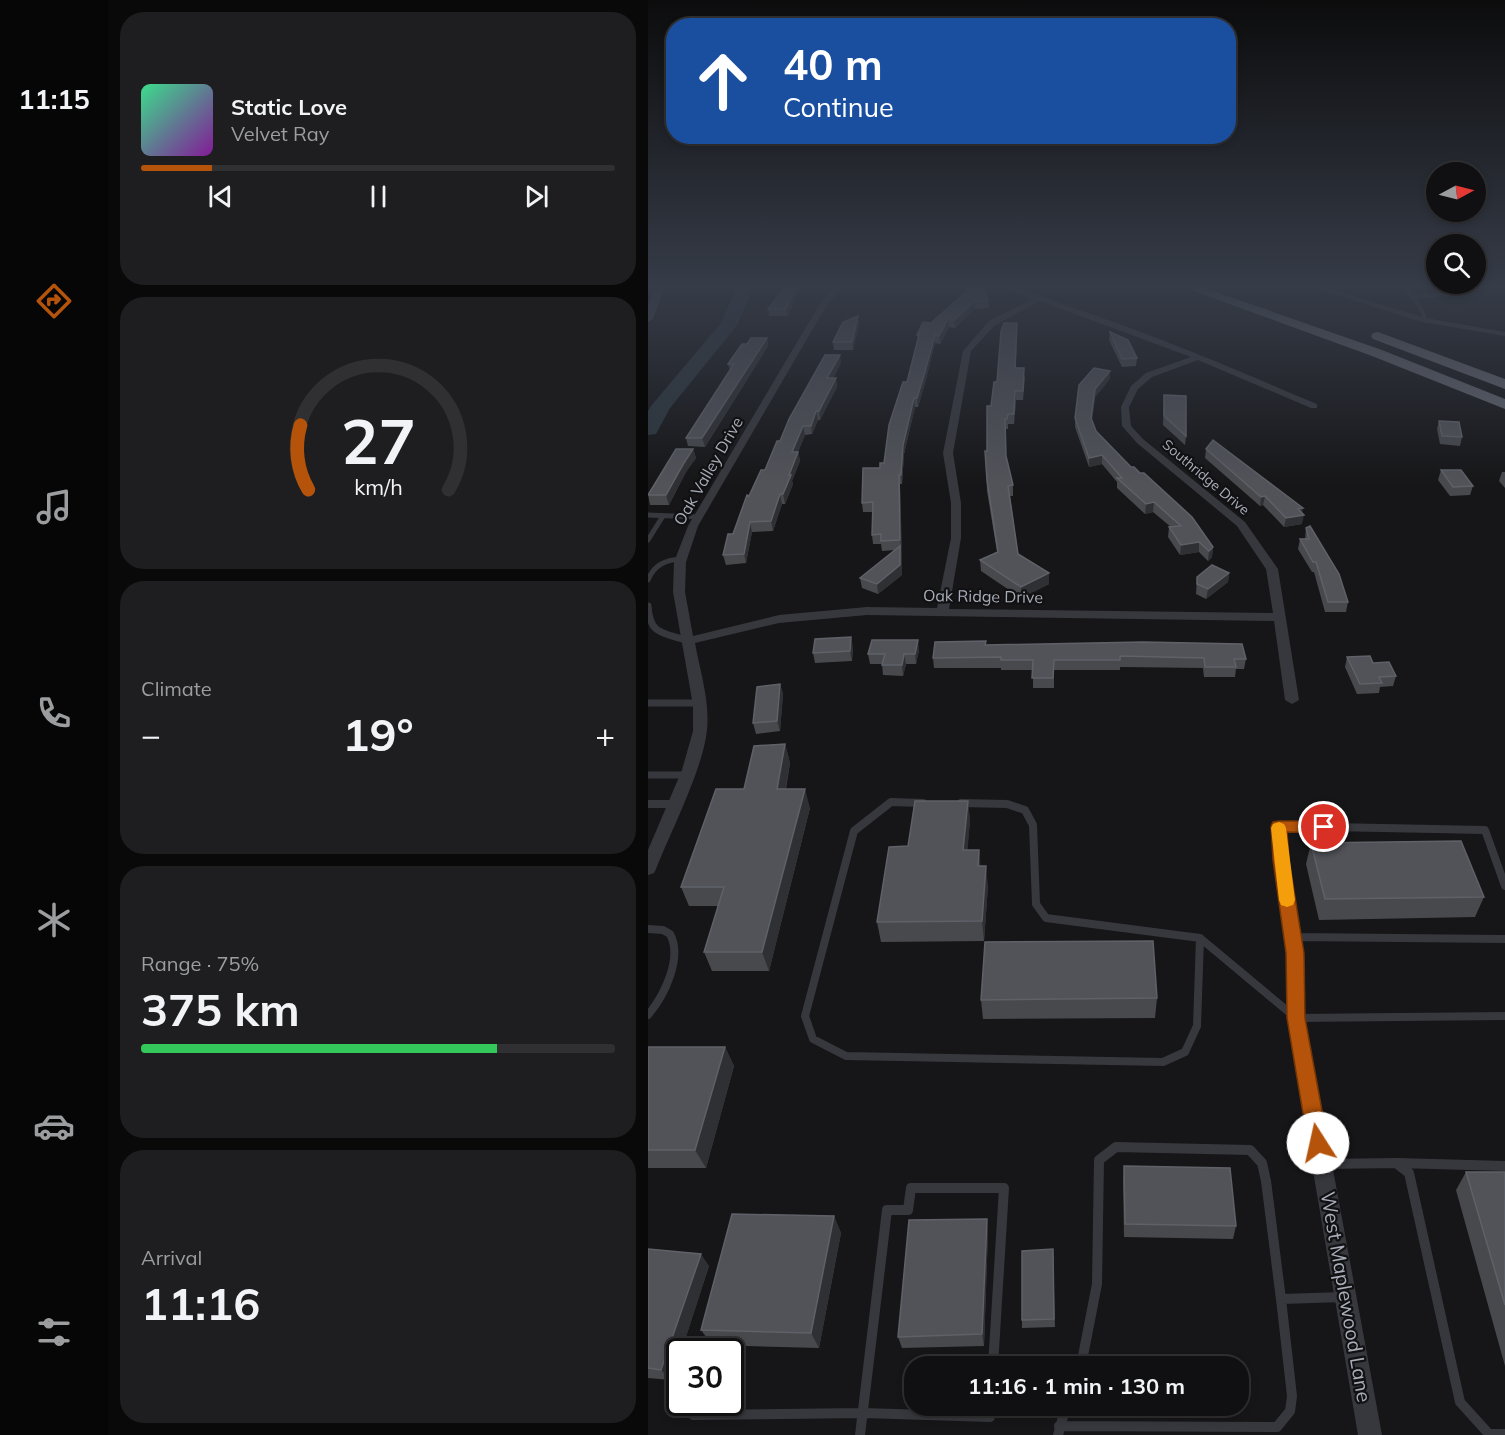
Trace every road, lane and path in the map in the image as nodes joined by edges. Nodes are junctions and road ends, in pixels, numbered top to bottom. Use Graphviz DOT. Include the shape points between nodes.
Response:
graph roads {
  1 [pos="796,351"];
  2 [pos="967,351"];
  3 [pos="1184,351"];
  4 [pos="1370,351"];
  5 [pos="1417,351"];
  6 [pos="1200,357"];
  7 [pos="1505,384"];
  8 [pos="1505,404"];
  9 [pos="1314,406"];
  10 [pos="648,516"];
  11 [pos="663,516"];
  12 [pos="698,517"];
  13 [pos="648,540"];
  14 [pos="681,559"];
  15 [pos="648,580"];
  16 [pos="648,606"];
  17 [pos="942,612"];
  18 [pos="1281,617"];
  19 [pos="688,641"];
  20 [pos="1292,700"];
  21 [pos="648,703"];
  22 [pos="700,703"];
  23 [pos="648,775"];
  24 [pos="686,776"];
  25 [pos="937,803"];
  26 [pos="949,803"];
  27 [pos="648,804"];
  28 [pos="675,804"];
  29 [pos="648,869"];
  30 [pos="1505,886"];
  31 [pos="648,929"];
  32 [pos="1293,937"];
  33 [pos="1200,938"];
  34 [pos="1505,939"];
  35 [pos="648,1015"];
  36 [pos="1505,1016"];
  37 [pos="1296,1018"];
  38 [pos="1396,1163"];
  39 [pos="1322,1164"];
  40 [pos="1505,1166"];
  41 [pos="1346,1296"];
  42 [pos="1281,1299"];
  43 [pos="994,1356"];
  44 [pos="1083,1356"];
  45 [pos="863,1413"];
  46 [pos="744,1414"];
  47 [pos="904,1414"];
  48 [pos="958,1416"];
  49 [pos="990,1416"];
  50 [pos="1063,1416"];
  51 [pos="1058,1431"];
  52 [pos="1505,1434"];
  53 [pos="860,1435"];
  54 [pos="1370,1435"];
  1 -- 12 [label="street, Oak Valley Drive"];
  2 -- 17 [label="street" via="948,453 956,503 956,538"];
  3 -- 6 [label="street"];
  4 -- 8 [label="highway"];
  5 -- 7 [label="highway"];
  6 -- 9 [label="street"];
  6 -- 18 [label="street, Southridge Drive" via="1149,375 1134,388 1125,407 1126,426 1241,524 1272,570"];
  10 -- 11 [label="lane"];
  11 -- 12 [label="lane"];
  11 -- 13 [label="lane"];
  12 -- 14 [label="street, Oak Valley Drive"];
  14 -- 15 [label="lane" via="659,564"];
  14 -- 19 [label="street, Oak Valley Drive" via="679,592"];
  16 -- 19 [label="lane" via="654,629"];
  17 -- 18 [label="street, Oak Ridge Drive"];
  17 -- 19 [label="street, Oak Ridge Drive" via="867,611 779,619"];
  18 -- 20 [label="street, Southridge Drive"];
  19 -- 22 [label="street, Oak Valley Drive"];
  21 -- 22 [label="lane"];
  22 -- 24 [label="street, Oak Valley Drive" via="700,731"];
  23 -- 24 [label="lane"];
  24 -- 28 [label="street, Oak Valley Drive"];
  25 -- 33 [label="lane" via="891,802 854,831 805,1016 813,1039 846,1056 1163,1062 1185,1052 1197,1026"];
  26 -- 33 [label="lane" via="1007,804 1025,810 1033,825 1036,904 1046,918"];
  27 -- 28 [label="lane"];
  28 -- 29 [label="street, Oak Valley Drive"];
  30 -- 32 [label="lane" via="1485,830 1279,826"];
  31 -- 35 [label="lane" via="663,929 671,934 677,950 660,1000"];
  32 -- 34 [label="lane"];
  32 -- 37 [label="lane"];
  33 -- 37 [label="lane"];
  36 -- 37 [label="lane"];
  37 -- 39 [label="street, West Maplewood Lane"];
  38 -- 39 [label="lane"];
  38 -- 40 [label="lane"];
  38 -- 52 [label="lane" via="1409,1173 1460,1402 1489,1434"];
  39 -- 41 [label="street, West Maplewood Lane"];
  41 -- 42 [label="lane"];
  41 -- 54 [label="street, West Maplewood Lane"];
  42 -- 44 [label="lane" via="1266,1181 1262,1163 1250,1150 1116,1147 1099,1160 1097,1284"];
  42 -- 51 [label="lane" via="1292,1396 1290,1411 1277,1427"];
  43 -- 45 [label="lane" via="1004,1188 911,1188 908,1210 887,1210"];
  45 -- 46 [label="lane"];
  45 -- 47 [label="lane"];
  45 -- 53 [label="lane"];
  48 -- 49 [label="lane"];
  50 -- 51 [label="lane"];
}
